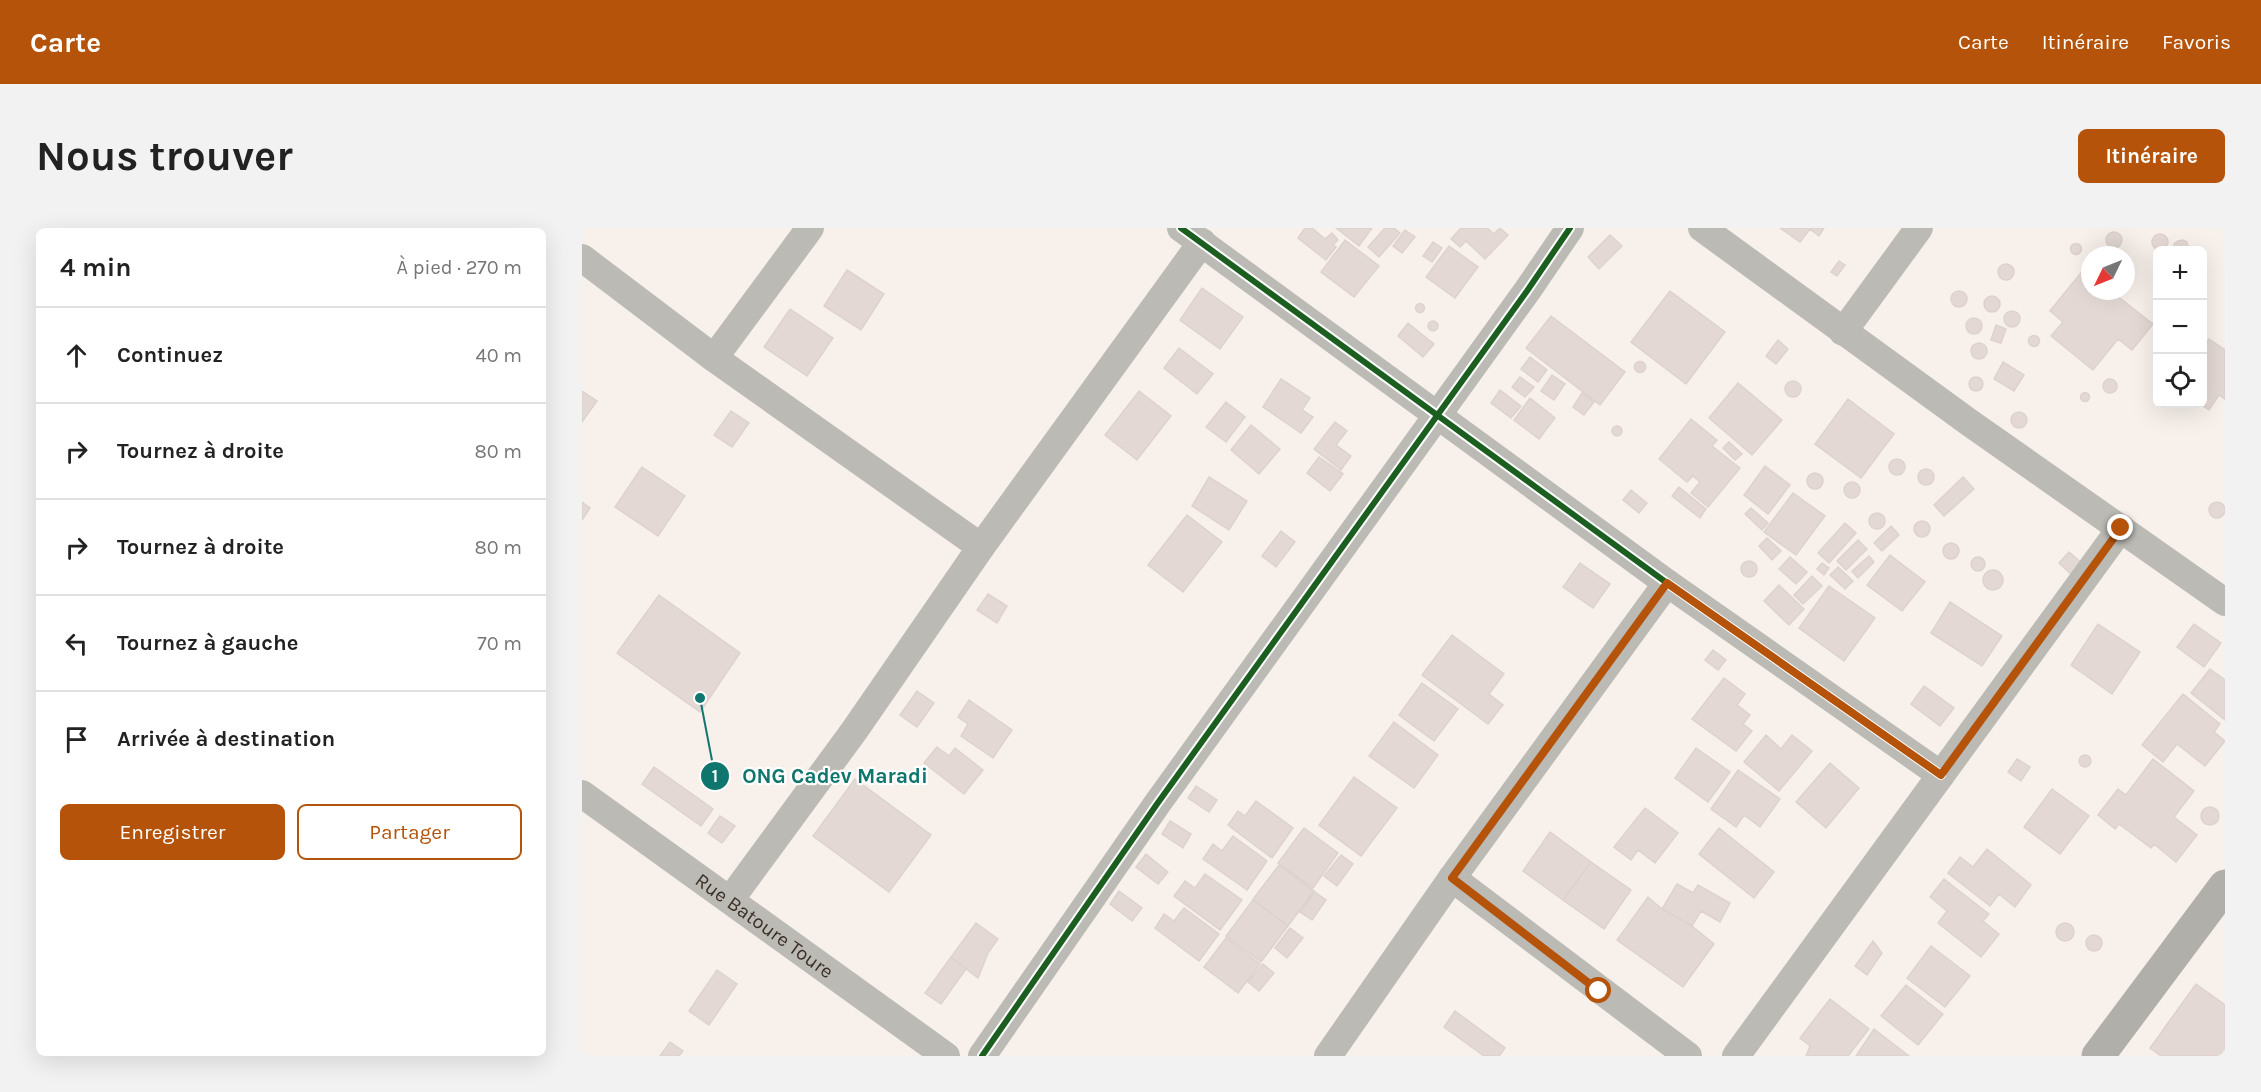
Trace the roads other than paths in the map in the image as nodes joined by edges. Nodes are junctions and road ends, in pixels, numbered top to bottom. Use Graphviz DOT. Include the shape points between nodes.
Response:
graph roads {
  1 [pos="810,228"];
  2 [pos="1570,228"];
  3 [pos="1702,228"];
  4 [pos="1919,228"];
  5 [pos="1192,235"];
  6 [pos="582,258"];
  7 [pos="1843,332"];
  8 [pos="714,358"];
  9 [pos="1437,414"];
  10 [pos="2121,528"];
  11 [pos="981,547"];
  12 [pos="1667,583"];
  13 [pos="2225,602"];
  14 [pos="1941,775"];
  15 [pos="582,794"];
  16 [pos="1452,878"];
  17 [pos="2225,886"];
  18 [pos="730,900"];
  19 [pos="946,1056"];
  20 [pos="982,1056"];
  21 [pos="1328,1056"];
  22 [pos="1688,1056"];
  23 [pos="1736,1056"];
  24 [pos="2098,1056"];
  1 -- 8 [label="street"];
  2 -- 9 [label="street"];
  3 -- 7 [label="street"];
  4 -- 7 [label="street"];
  5 -- 9 [label="street"];
  5 -- 11 [label="street"];
  6 -- 8 [label="street"];
  7 -- 10 [label="street"];
  8 -- 11 [label="street"];
  9 -- 12 [label="street"];
  9 -- 20 [label="street"];
  10 -- 13 [label="street"];
  10 -- 14 [label="street"];
  11 -- 18 [label="street" via="854,731"];
  12 -- 14 [label="street"];
  12 -- 16 [label="street"];
  14 -- 23 [label="street"];
  15 -- 18 [label="street, Rue Batoure Toure"];
  16 -- 21 [label="street"];
  16 -- 22 [label="street"];
  17 -- 24 [label="main road"];
  18 -- 19 [label="street, Rue Batoure Toure"];
}
